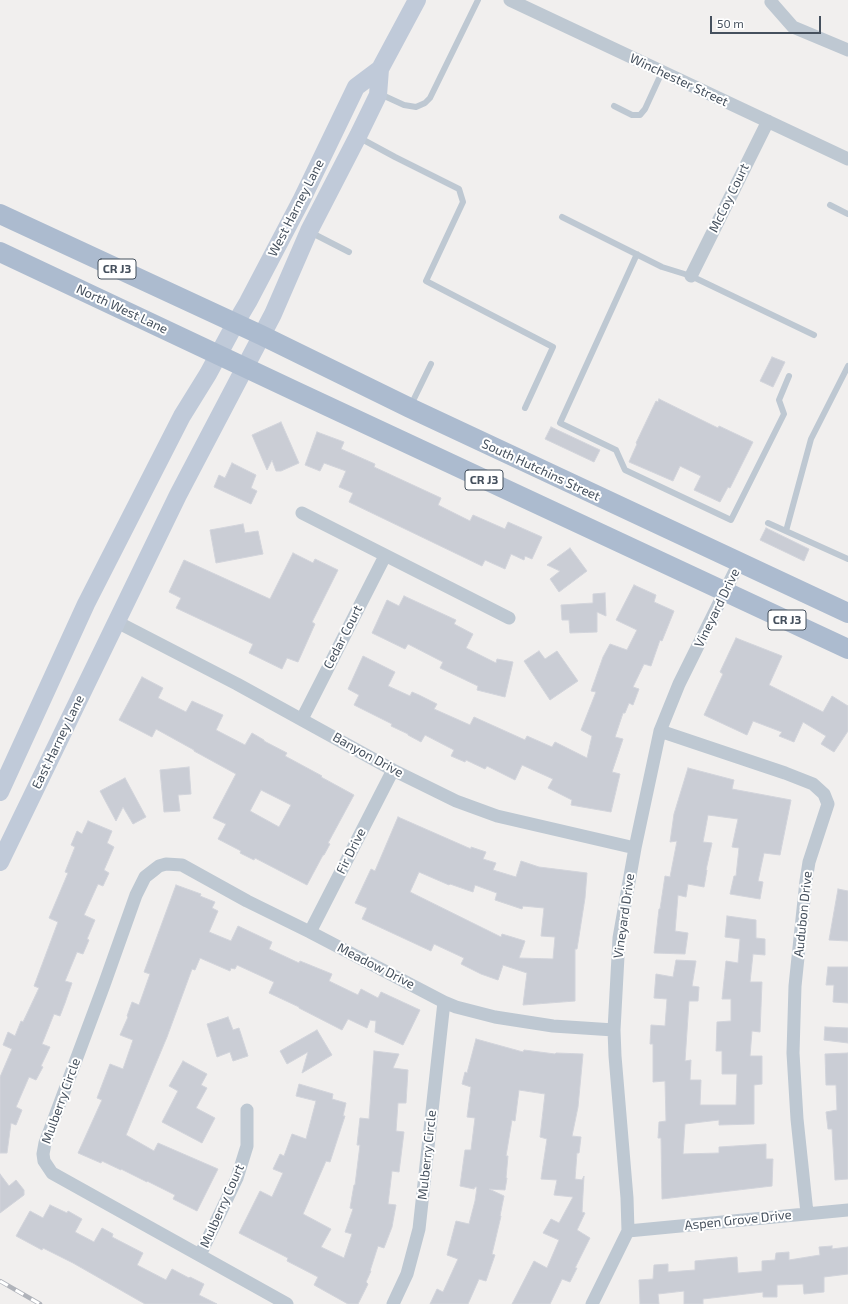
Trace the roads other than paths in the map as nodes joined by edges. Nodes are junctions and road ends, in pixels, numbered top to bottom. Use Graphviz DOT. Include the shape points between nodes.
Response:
graph roads {
  1 [pos="417,0"];
  2 [pos="478,0"];
  3 [pos="510,0"];
  4 [pos="772,0"];
  5 [pos="848,50"];
  6 [pos="380,69"];
  7 [pos="662,72"];
  8 [pos="378,93"];
  9 [pos="614,106"];
  10 [pos="768,121"];
  11 [pos="358,136"];
  12 [pos="848,159"];
  13 [pos="830,206"];
  14 [pos="0,214"];
  15 [pos="848,214"];
  16 [pos="562,217"];
  17 [pos="309,231"];
  18 [pos="0,252"];
  19 [pos="349,252"];
  20 [pos="637,254"];
  21 [pos="691,276"];
  22 [pos="235,324"];
  23 [pos="814,335"];
  24 [pos="261,336"];
  25 [pos="219,354"];
  26 [pos="432,364"];
  27 [pos="848,366"];
  28 [pos="244,367"];
  29 [pos="789,376"];
  30 [pos="410,408"];
  31 [pos="525,408"];
  32 [pos="302,513"];
  33 [pos="768,523"];
  34 [pos="786,531"];
  35 [pos="385,556"];
  36 [pos="848,559"];
  37 [pos="739,563"];
  38 [pos="725,591"];
  39 [pos="848,613"];
  40 [pos="509,618"];
  41 [pos="117,622"];
  42 [pos="848,649"];
  43 [pos="302,719"];
  44 [pos="660,731"];
  45 [pos="393,770"];
  46 [pos="0,792"];
  47 [pos="635,848"];
  48 [pos="0,862"];
  49 [pos="154,870"];
  50 [pos="310,932"];
  51 [pos="444,1002"];
  52 [pos="614,1030"];
  53 [pos="247,1110"];
  54 [pos="848,1210"];
  55 [pos="808,1213"];
  56 [pos="628,1231"];
  57 [pos="200,1255"];
  58 [pos="287,1304"];
  59 [pos="393,1304"];
  60 [pos="592,1304"];
  1 -- 6 [label="main road, West Harney Lane"];
  2 -- 8 [label="lane" via="430,98 425,103 416,107 404,105"];
  3 -- 7 [label="street, Winchester Street"];
  4 -- 5 [label="street" via="771,2 793,26"];
  6 -- 8 [label="main road, West Harney Lane"];
  6 -- 22 [label="main road, West Harney Lane" via="356,86 302,199"];
  7 -- 9 [label="lane" via="640,115 632,115"];
  7 -- 10 [label="street, Winchester Street"];
  8 -- 11 [label="main road, West Harney Lane"];
  10 -- 12 [label="street, Winchester Street"];
  10 -- 21 [label="street, McCoy Court"];
  11 -- 17 [label="main road, West Harney Lane"];
  11 -- 31 [label="lane" via="459,189 463,202 426,282 554,347"];
  13 -- 15 [label="lane"];
  14 -- 22 [label="main road, CR J3"];
  16 -- 20 [label="lane"];
  17 -- 19 [label="lane"];
  17 -- 24 [label="main road, West Harney Lane"];
  18 -- 25 [label="main road, North West Lane / CR J3"];
  20 -- 21 [label="lane" via="662,267"];
  20 -- 29 [label="lane" via="560,423 616,450 625,470 731,520 784,414 778,400"];
  21 -- 23 [label="lane"];
  22 -- 24 [label="main road, South Hutchins Street / CR J3"];
  22 -- 25 [label="main road, West Harney Lane"];
  24 -- 28 [label="main road, West Harney Lane"];
  24 -- 30 [label="main road, South Hutchins Street / CR J3"];
  25 -- 28 [label="main road, North West Lane / CR J3"];
  25 -- 46 [label="main road, West Harney Lane" via="182,416 86,604"];
  26 -- 30 [label="lane"];
  27 -- 34 [label="lane" via="811,439"];
  28 -- 38 [label="main road, CR J3"];
  28 -- 41 [label="main road, East Harney Lane" via="178,495"];
  30 -- 37 [label="main road, South Hutchins Street / CR J3"];
  32 -- 35 [label="street"];
  33 -- 34 [label="lane"];
  34 -- 36 [label="lane"];
  35 -- 40 [label="street"];
  35 -- 43 [label="street, Cedar Court"];
  37 -- 38 [label="street, Vineyard Drive"];
  37 -- 39 [label="main road, South Hutchins Street / CR J3"];
  38 -- 42 [label="main road, CR J3"];
  38 -- 44 [label="street, Vineyard Drive" via="679,684"];
  41 -- 43 [label="street, Banyon Drive"];
  41 -- 48 [label="main road, East Harney Lane"];
  43 -- 45 [label="street, Banyon Drive"];
  44 -- 47 [label="street, Vineyard Drive"];
  44 -- 55 [label="street, Audubon Drive" via="813,784 824,794 828,804 809,862 795,986 793,1053 796,1112"];
  45 -- 47 [label="street, Banyon Drive" via="497,816"];
  45 -- 50 [label="street, Fir Drive"];
  47 -- 52 [label="street, Vineyard Drive" via="619,938"];
  49 -- 50 [label="street, Meadow Drive" via="166,864 182,865"];
  49 -- 57 [label="street, Mulberry Circle" via="145,877 136,895 43,1154 52,1173"];
  50 -- 51 [label="street, Meadow Drive"];
  51 -- 52 [label="street, Meadow Drive" via="495,1017 553,1026"];
  51 -- 59 [label="street, Mulberry Circle" via="419,1229 407,1274"];
  52 -- 56 [label="street, Vineyard Drive"];
  53 -- 57 [label="street, Mulberry Court" via="247,1146 237,1178"];
  54 -- 55 [label="street, Aspen Grove Drive"];
  55 -- 56 [label="street, Aspen Grove Drive"];
  56 -- 60 [label="street, Vineyard Drive"];
  57 -- 58 [label="street, Mulberry Circle"];
}
